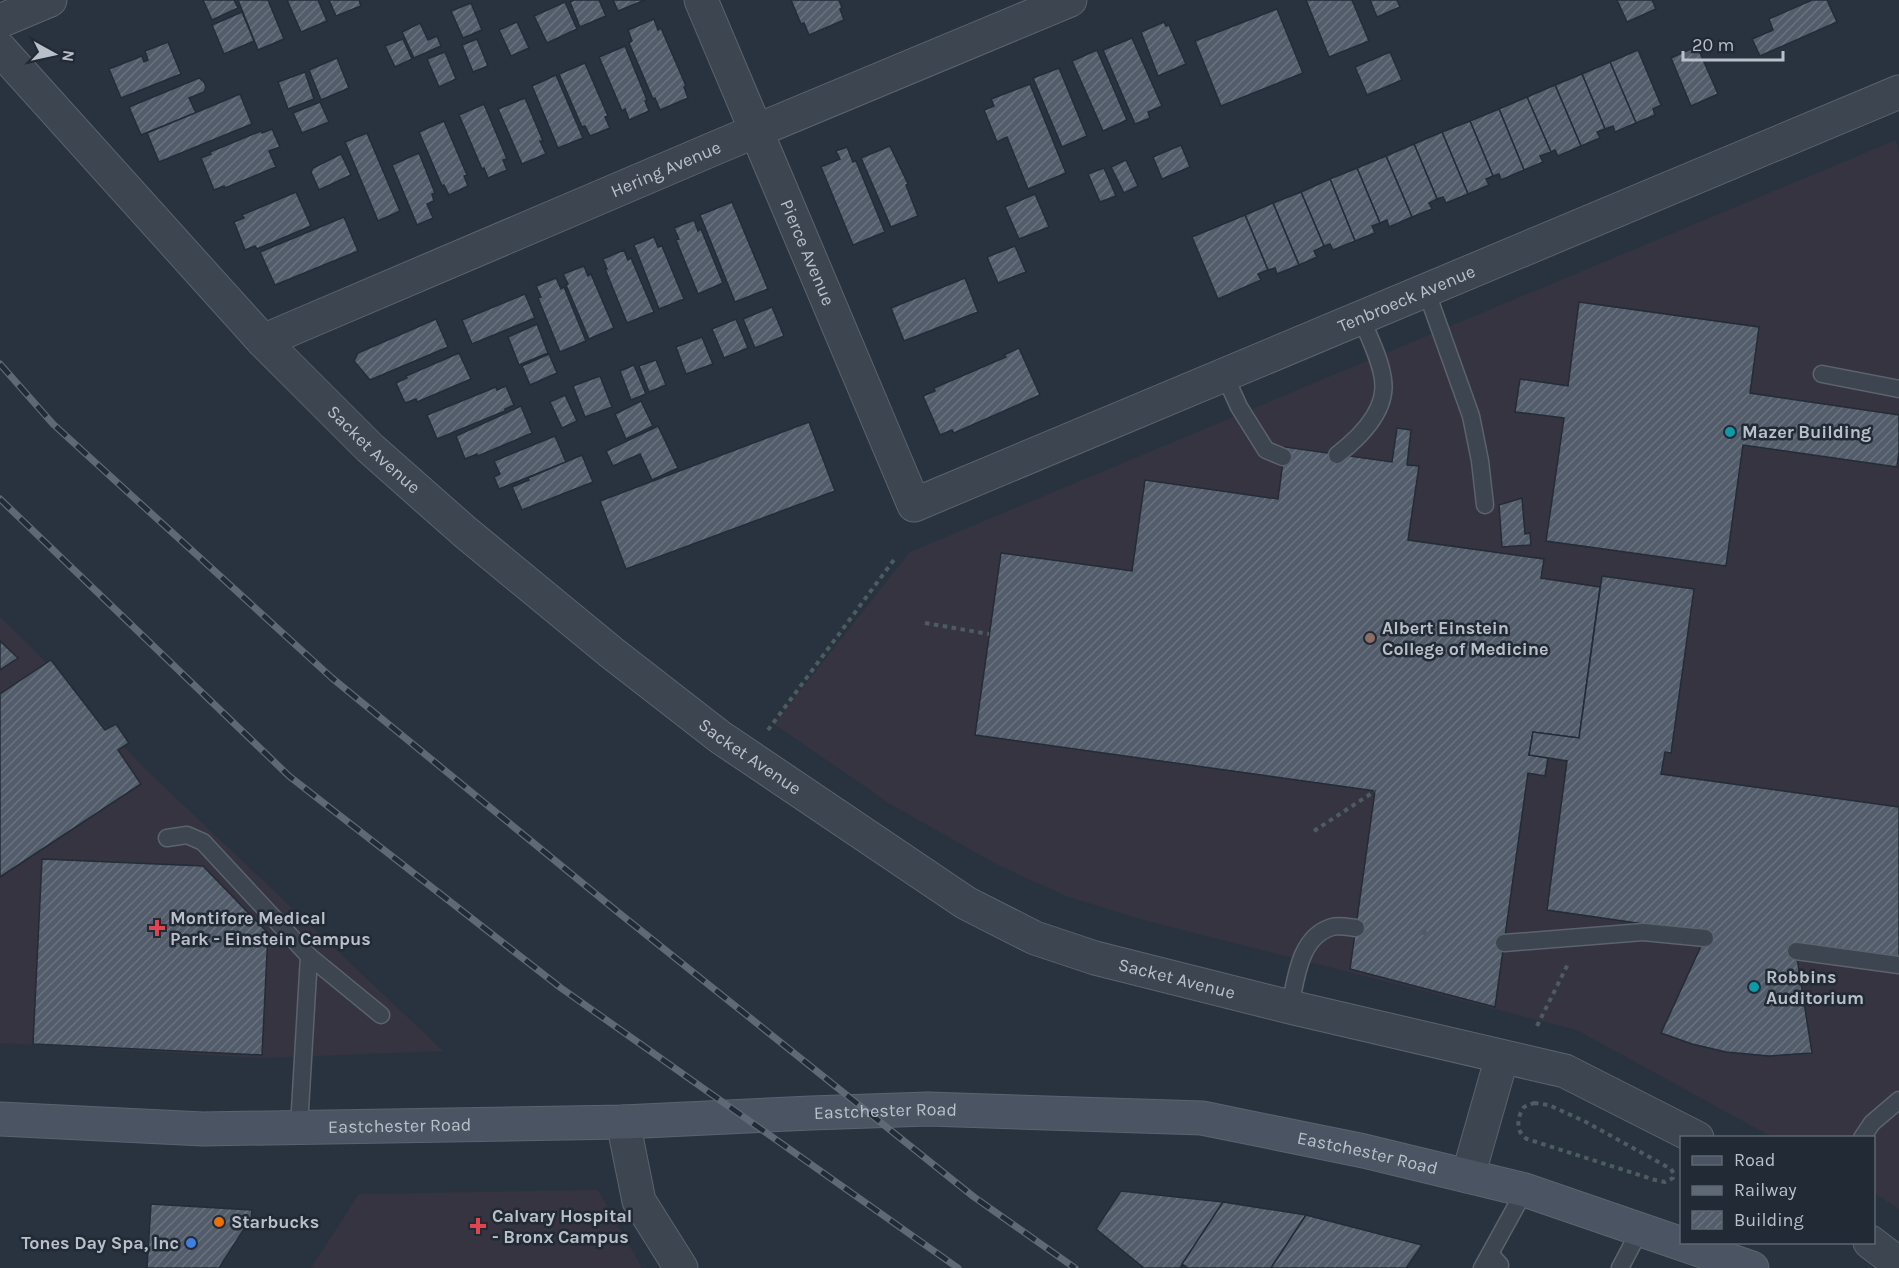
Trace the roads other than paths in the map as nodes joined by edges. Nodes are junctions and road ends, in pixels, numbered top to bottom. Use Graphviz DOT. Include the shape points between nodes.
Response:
graph roads {
  1 [pos="50,0"];
  2 [pos="701,0"];
  3 [pos="1070,0"];
  4 [pos="0,21"];
  5 [pos="0,49"];
  6 [pos="1899,92"];
  7 [pos="756,132"];
  8 [pos="1425,290"];
  9 [pos="1361,318"];
  10 [pos="263,341"];
  11 [pos="1822,374"];
  12 [pos="1225,376"];
  13 [pos="1899,389"];
  14 [pos="1336,455"];
  15 [pos="1283,457"];
  16 [pos="914,505"];
  17 [pos="1485,505"];
  18 [pos="167,838"];
  19 [pos="1356,928"];
  20 [pos="1705,938"];
  21 [pos="1504,943"];
  22 [pos="1796,951"];
  23 [pos="309,956"];
  24 [pos="1899,965"];
  25 [pos="1290,1007"];
  26 [pos="381,1015"];
  27 [pos="1502,1057"];
  28 [pos="1899,1100"];
  29 [pos="0,1119"];
  30 [pos="623,1122"];
  31 [pos="299,1127"];
  32 [pos="1695,1136"];
  33 [pos="1863,1136"];
  34 [pos="1468,1176"];
  35 [pos="1525,1190"];
  36 [pos="1640,1230"];
  37 [pos="1680,1244"];
  38 [pos="1681,1244"];
  39 [pos="1873,1244"];
  40 [pos="1490,1263"];
  41 [pos="1899,1264"];
  42 [pos="681,1268"];
  43 [pos="1620,1268"];
  44 [pos="1752,1268"];
  1 -- 4 [label="street"];
  2 -- 7 [label="street, Pierce Avenue"];
  3 -- 7 [label="street, Hering Avenue"];
  5 -- 10 [label="street, Sacket Avenue"];
  6 -- 8 [label="street, Tenbroeck Avenue"];
  7 -- 10 [label="street, Hering Avenue"];
  7 -- 16 [label="street, Pierce Avenue"];
  8 -- 9 [label="street, Tenbroeck Avenue"];
  8 -- 17 [label="lane" via="1471,416"];
  9 -- 12 [label="street, Tenbroeck Avenue"];
  9 -- 14 [label="lane" via="1383,381 1380,407 1355,441"];
  10 -- 25 [label="street, Sacket Avenue" via="370,448 612,653 720,737 966,903 1035,938 1095,958"];
  11 -- 13 [label="lane"];
  12 -- 15 [label="lane" via="1266,450"];
  12 -- 16 [label="street, Tenbroeck Avenue"];
  18 -- 23 [label="lane" via="187,835 203,842"];
  19 -- 25 [label="lane" via="1333,927 1316,936 1302,956"];
  20 -- 21 [label="lane" via="1643,932"];
  22 -- 24 [label="lane"];
  23 -- 26 [label="lane"];
  23 -- 31 [label="lane"];
  25 -- 27 [label="street, Sacket Avenue"];
  27 -- 32 [label="street, Sacket Avenue" via="1565,1071"];
  27 -- 34 [label="street"];
  28 -- 33 [label="lane"];
  29 -- 31 [label="main road, Eastchester Road" via="203,1129"];
  30 -- 31 [label="main road, Eastchester Road"];
  30 -- 34 [label="main road, Eastchester Road" via="928,1110 1202,1118"];
  30 -- 42 [label="street" via="639,1201"];
  34 -- 35 [label="main road, Eastchester Road"];
  35 -- 36 [label="main road, Eastchester Road"];
  35 -- 40 [label="lane"];
  36 -- 37 [label="main road, Eastchester Road"];
  36 -- 43 [label="lane"];
  38 -- 44 [label="main road, Eastchester Road"];
  39 -- 41 [label="street"];
}
